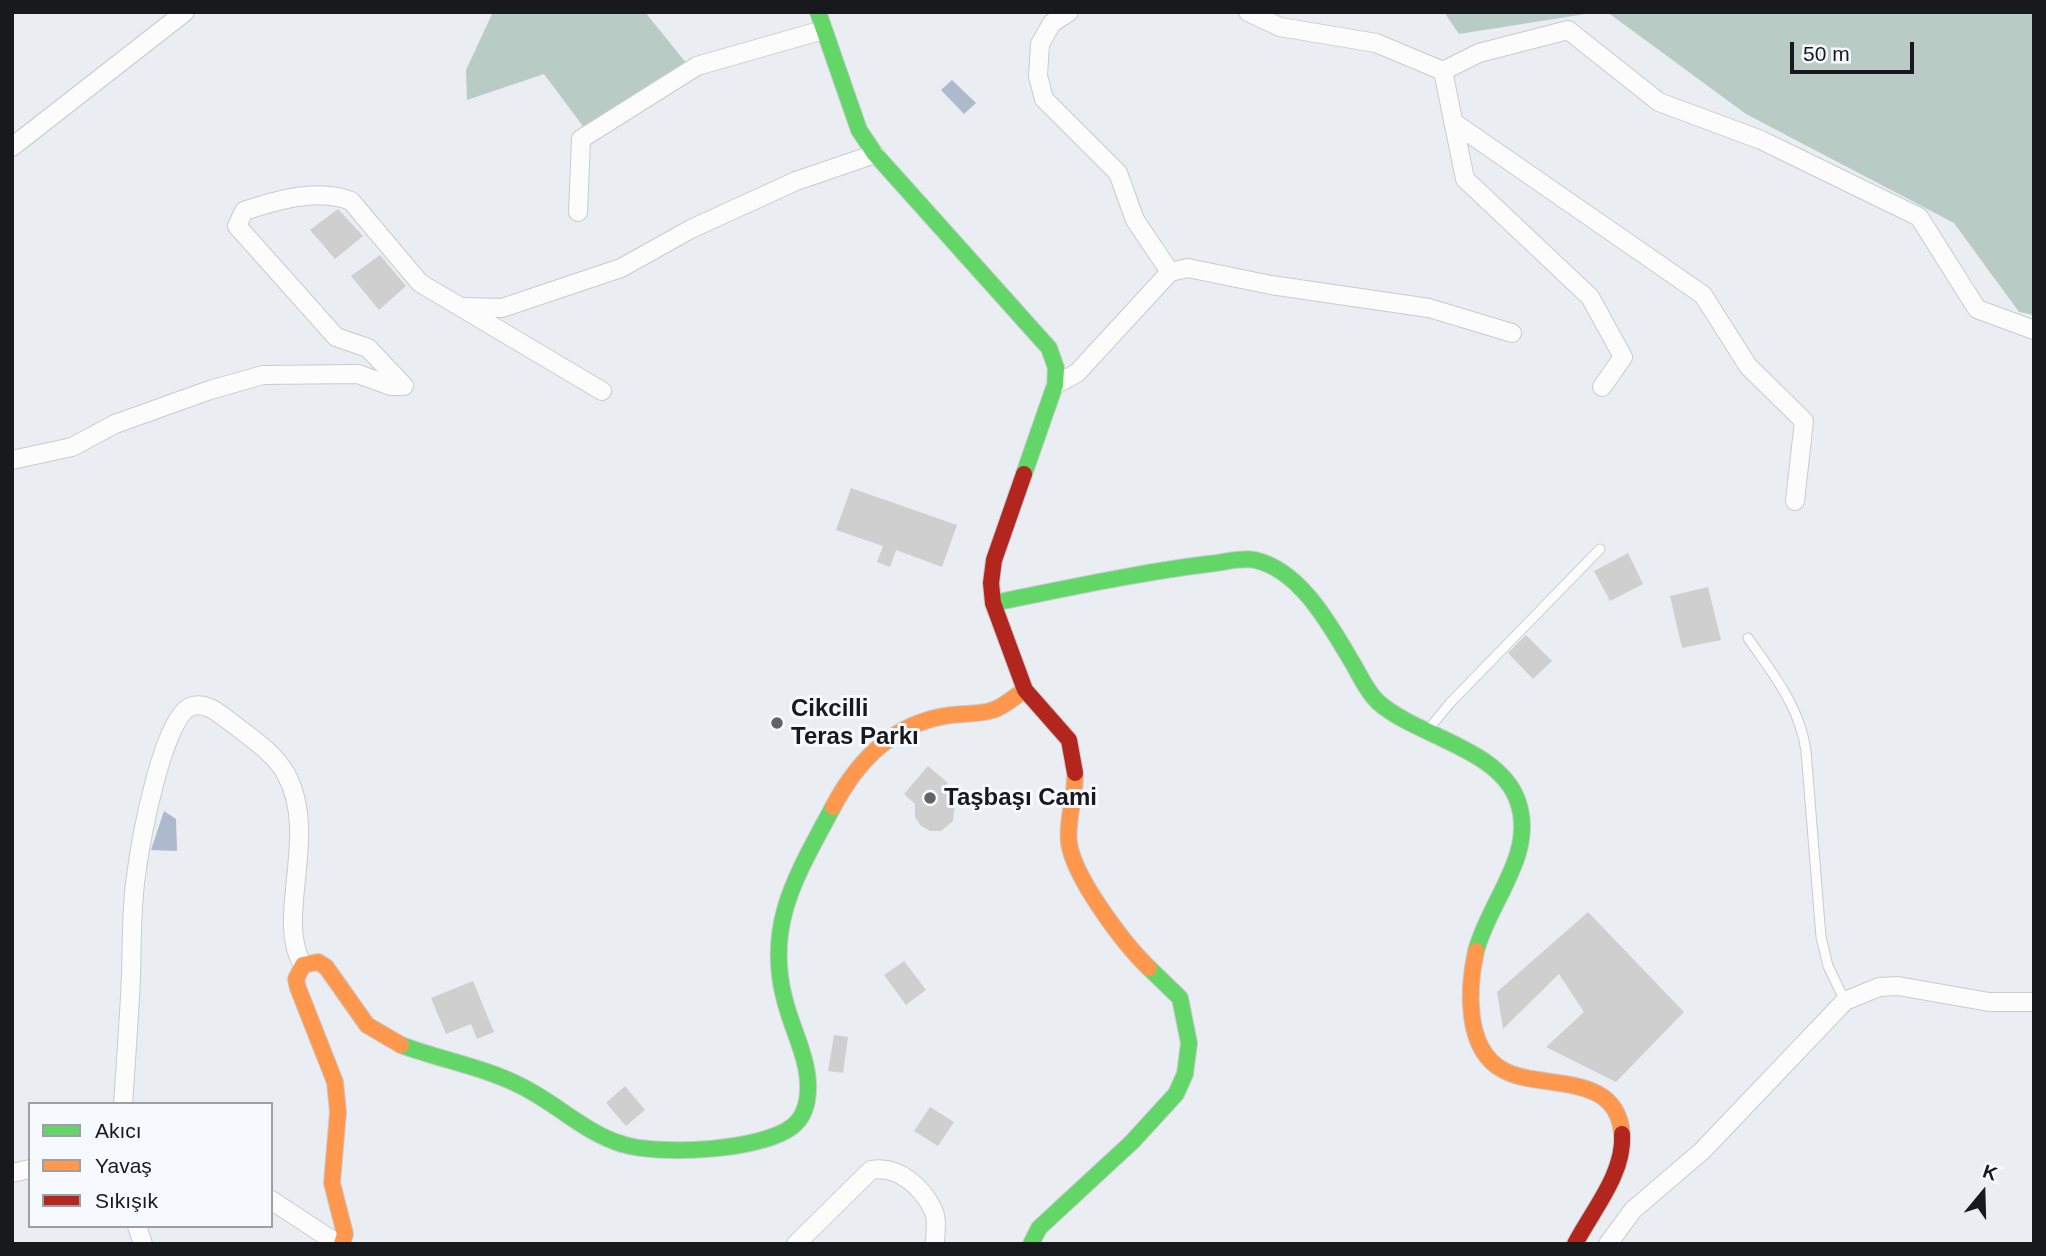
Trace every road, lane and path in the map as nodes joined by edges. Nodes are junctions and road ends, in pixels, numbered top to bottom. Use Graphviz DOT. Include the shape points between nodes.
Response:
graph roads {
  1 [pos="185,12"];
  2 [pos="1069,12"];
  3 [pos="1248,12"];
  4 [pos="821,21"];
  5 [pos="1443,71"];
  6 [pos="1453,122"];
  7 [pos="12,147"];
  8 [pos="875,154"];
  9 [pos="578,212"];
  10 [pos="1170,272"];
  11 [pos="460,307"];
  12 [pos="2034,330"];
  13 [pos="1513,333"];
  14 [pos="1055,385"];
  15 [pos="1602,387"];
  16 [pos="602,391"];
  17 [pos="12,460"];
  18 [pos="1795,501"];
  19 [pos="1600,549"];
  20 [pos="993,603"];
  21 [pos="1748,638"];
  22 [pos="1025,690"];
  23 [pos="1426,732"];
  24 [pos="303,965"];
  25 [pos="1845,1001"];
  26 [pos="2034,1002"];
  27 [pos="123,1102"];
  28 [pos="273,1201"];
  29 [pos="340,1244"];
  30 [pos="796,1244"];
  31 [pos="935,1244"];
  32 [pos="1031,1244"];
  33 [pos="1575,1244"];
  34 [pos="1608,1244"];
  1 -- 7 [label="street"];
  2 -- 10 [label="street" via="1052,23 1040,44 1038,76 1044,99 1118,173 1135,220"];
  3 -- 5 [label="street" via="1280,27 1376,43"];
  4 -- 8 [label="street" via="859,130"];
  4 -- 9 [label="street" via="697,66 581,139"];
  5 -- 6 [label="street"];
  5 -- 12 [label="street" via="1479,53 1568,30 1659,102 1761,140 1919,217 1977,309"];
  6 -- 15 [label="street" via="1465,179 1590,296 1623,357"];
  6 -- 18 [label="street" via="1703,295 1748,366 1804,421"];
  8 -- 11 [label="street" via="784,187 691,229 621,268 502,307"];
  8 -- 14 [label="street" via="1049,348 1056,368"];
  10 -- 13 [label="street" via="1188,268 1429,308"];
  10 -- 14 [label="street" via="1077,373"];
  11 -- 16 [label="street"];
  11 -- 17 [label="street" via="420,283 351,201 336,195 279,200 244,211 237,226 336,337 368,348 404,386 358,374 263,375 115,424 72,447"];
  14 -- 20 [label="street" via="994,560"];
  19 -- 23 [label="lane"];
  20 -- 22 [label="street"];
  20 -- 23 [label="street" via="1175,568 1264,561 1285,572 1338,640 1374,698 1389,712"];
  21 -- 25 [label="lane" via="1788,697 1801,726 1807,751 1821,937 1828,966"];
  22 -- 24 [label="street" via="994,710 942,716 892,735 869,753 848,779 791,886 782,914 779,972 809,1094 789,1129 741,1143 656,1152 617,1143 512,1082 393,1042 362,1019 326,967 318,962"];
  22 -- 32 [label="street" via="1069,740 1074,755 1076,789 1069,842 1079,870 1126,946 1180,998 1189,1043 1185,1074 1176,1094 1040,1228"];
  23 -- 33 [label="street" via="1493,766 1510,785 1523,826 1521,846 1479,934 1473,960 1471,986 1478,1041 1493,1064 1507,1073 1571,1084 1596,1094 1616,1111 1623,1130 1619,1158"];
  24 -- 27 [label="street" via="293,938 301,824 293,788 274,756 226,718 207,706 190,707 166,741 142,836 132,908"];
  24 -- 29 [label="street" via="296,979 298,988 335,1082 338,1112 332,1183 345,1234"];
  25 -- 26 [label="street" via="1879,987 1898,986 1989,1002"];
  25 -- 34 [label="street" via="1702,1151 1633,1210"];
  28 -- 29 [label="street"];
  30 -- 31 [label="street" via="871,1170 884,1167 906,1176 934,1211"];
}
